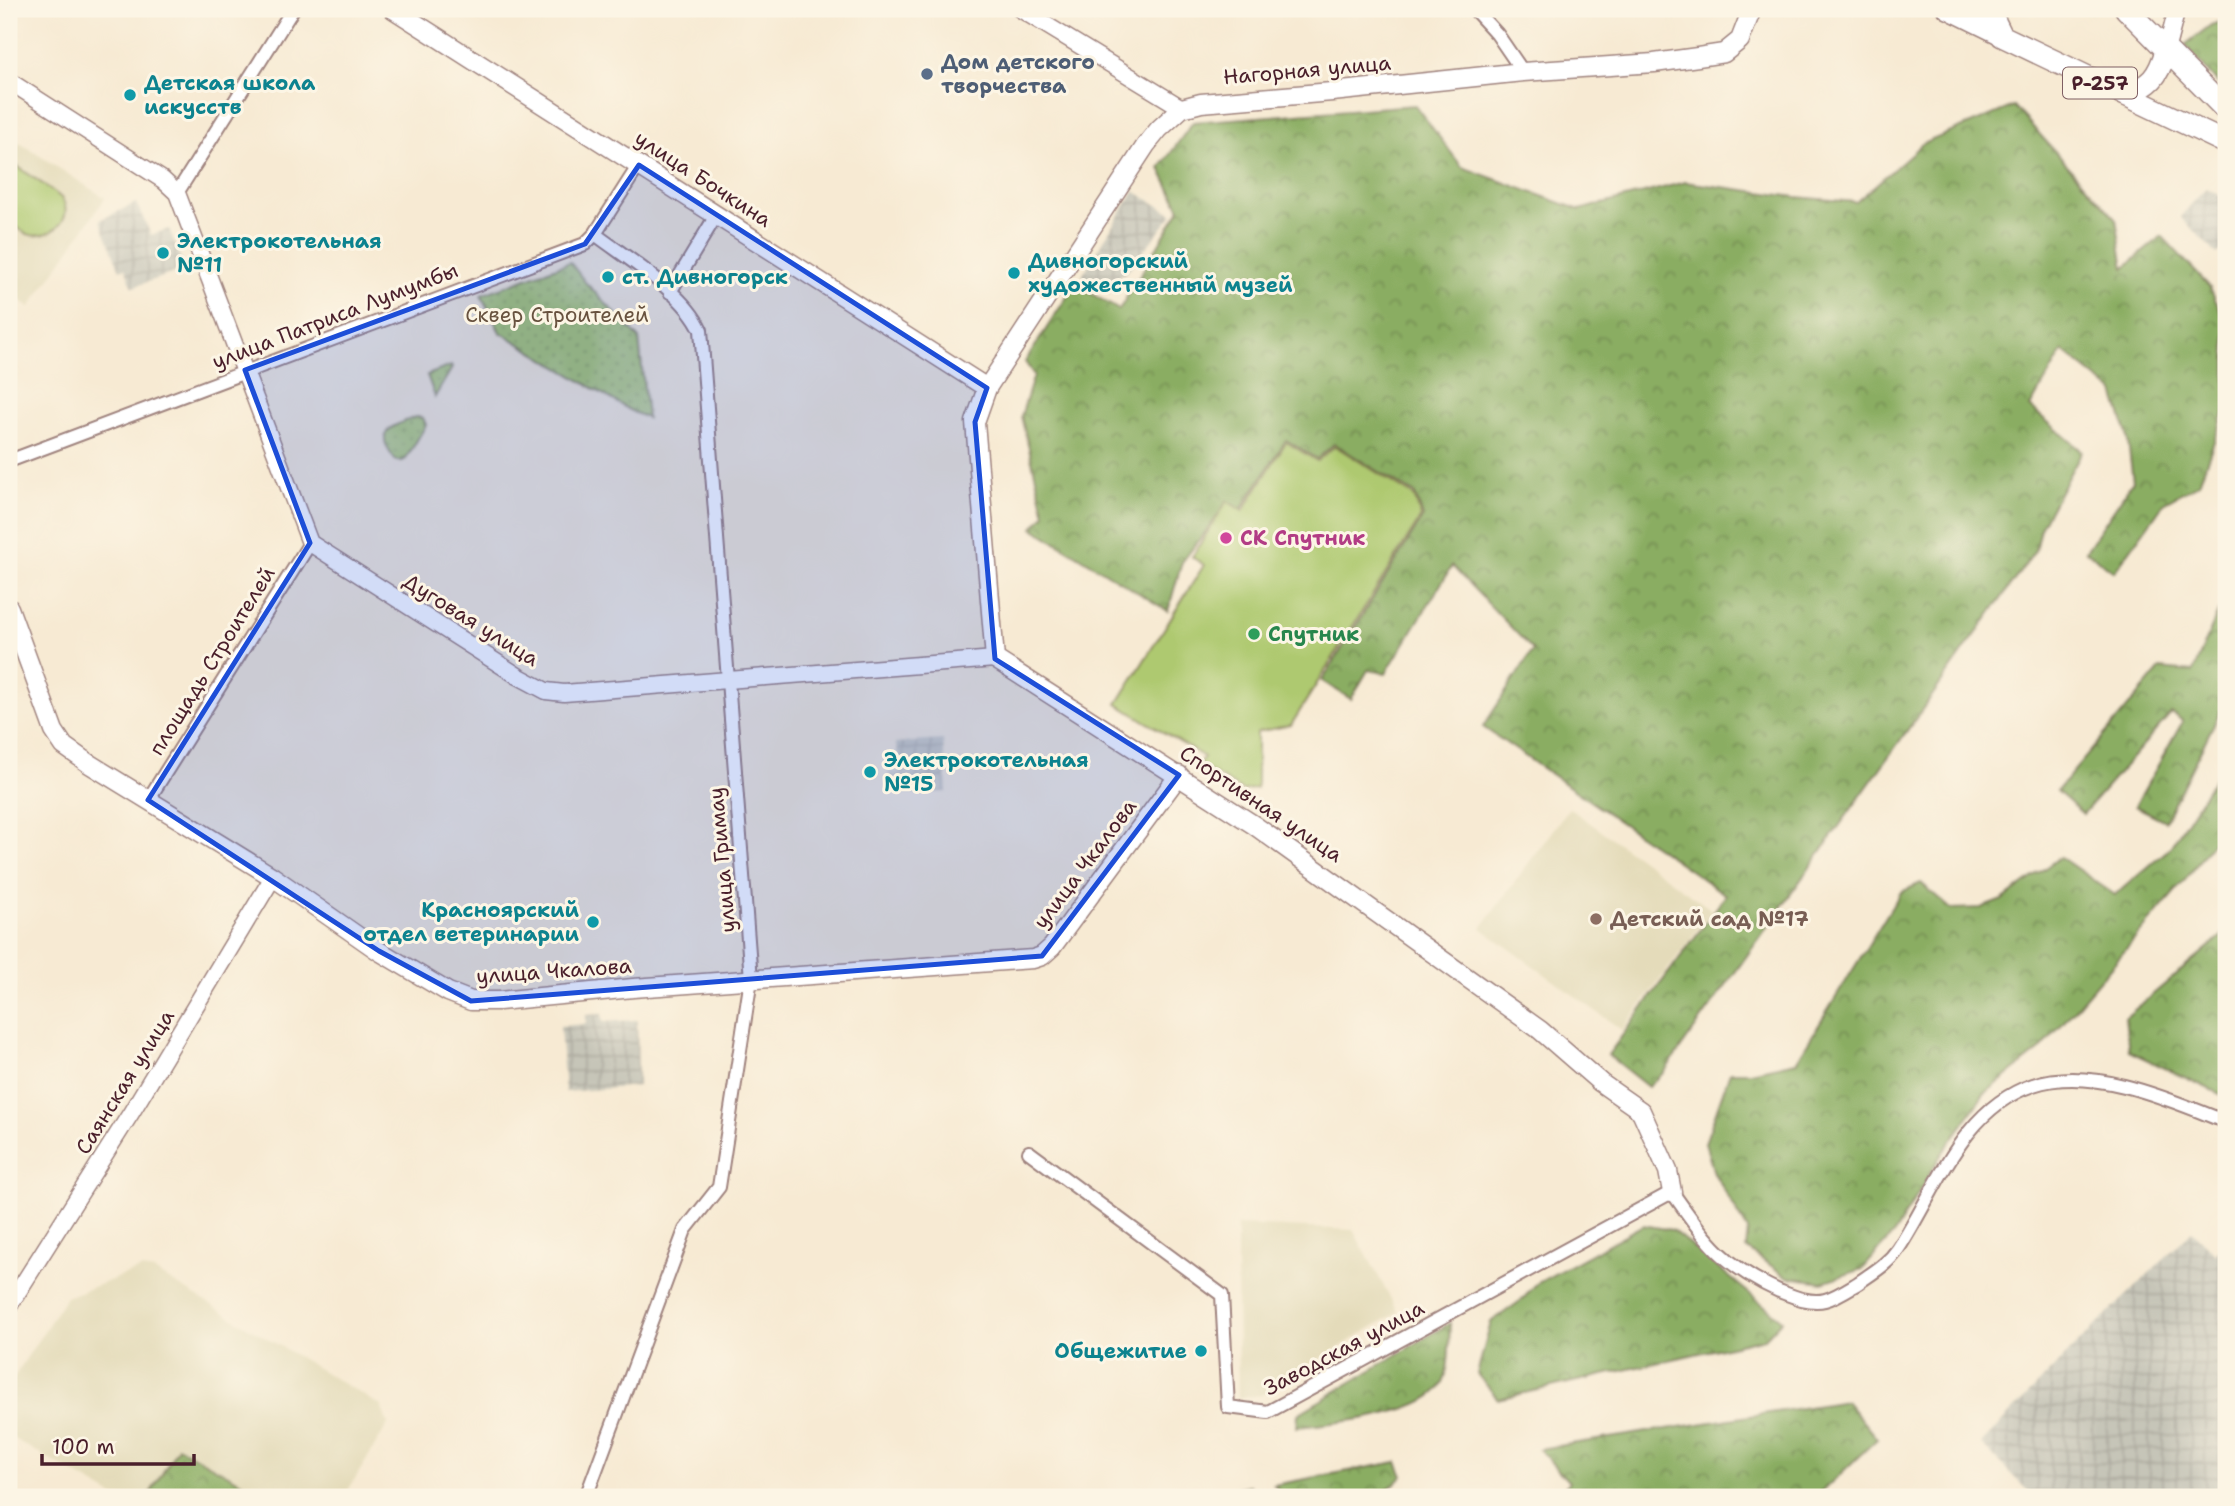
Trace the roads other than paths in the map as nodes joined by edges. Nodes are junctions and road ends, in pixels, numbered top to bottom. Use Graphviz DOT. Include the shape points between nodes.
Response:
graph roads {
  1 [pos="293,9"];
  2 [pos="394,9"];
  3 [pos="1020,9"];
  4 [pos="1474,9"];
  5 [pos="1752,9"];
  6 [pos="1947,9"];
  7 [pos="1989,9"];
  8 [pos="2126,9"];
  9 [pos="2177,9"];
  10 [pos="2001,36"];
  11 [pos="2166,51"];
  12 [pos="1523,72"];
  13 [pos="9,81"];
  14 [pos="2126,95"];
  15 [pos="1182,108"];
  16 [pos="2226,110"];
  17 [pos="2226,143"];
  18 [pos="639,165"];
  19 [pos="177,193"];
  20 [pos="717,214"];
  21 [pos="596,234"];
  22 [pos="670,292"];
  23 [pos="245,370"];
  24 [pos="987,388"];
  25 [pos="9,461"];
  26 [pos="310,543"];
  27 [pos="9,608"];
  28 [pos="995,659"];
  29 [pos="727,678"];
  30 [pos="1179,775"];
  31 [pos="148,800"];
  32 [pos="273,877"];
  33 [pos="751,979"];
  34 [pos="2226,1122"];
  35 [pos="1029,1152"];
  36 [pos="1672,1192"];
  37 [pos="9,1306"];
  38 [pos="586,1497"];
  1 -- 19 [label="street"];
  2 -- 18 [label="main road, улица Бочкина"];
  3 -- 15 [label="street"];
  4 -- 12 [label="street"];
  5 -- 12 [label="main road, Нагорная улица" via="1740,40 1724,53 1654,64"];
  6 -- 10 [label="main road"];
  7 -- 10 [label="highway"];
  8 -- 11 [label="highway"];
  9 -- 11 [label="street"];
  10 -- 14 [label="highway, Р-257"];
  11 -- 14 [label="highway, Р-257" via="2160,70 2146,87"];
  11 -- 16 [label="highway"];
  12 -- 15 [label="main road, Нагорная улица"];
  13 -- 19 [label="street"];
  14 -- 17 [label="highway, Р-257"];
  15 -- 24 [label="main road" via="1146,145"];
  18 -- 20 [label="main road, улица Бочкина"];
  18 -- 21 [label="street, улица Патриса Лумумбы"];
  19 -- 23 [label="street"];
  20 -- 22 [label="street"];
  20 -- 24 [label="main road, улица Бочкина"];
  21 -- 22 [label="street, улица Гримау"];
  21 -- 23 [label="street, улица Патриса Лумумбы" via="585,244"];
  22 -- 29 [label="street, улица Гримау" via="695,317 701,330"];
  23 -- 25 [label="street, улица Патриса Лумумбы"];
  23 -- 26 [label="street"];
  24 -- 28 [label="main road" via="975,422"];
  26 -- 29 [label="street, Дуговая улица" via="546,691"];
  26 -- 31 [label="street, площадь Строителей"];
  27 -- 31 [label="main road, улица Чкалова" via="59,739 73,753"];
  28 -- 29 [label="street, Дуговая улица"];
  28 -- 30 [label="main road, Спортивная улица"];
  29 -- 33 [label="street, улица Гримау"];
  30 -- 33 [label="main road, улица Чкалова" via="1042,956"];
  30 -- 36 [label="main road, Спортивная улица" via="1460,971 1641,1111 1668,1171"];
  31 -- 32 [label="main road, улица Чкалова"];
  32 -- 33 [label="main road, улица Чкалова" via="379,951 471,1001"];
  32 -- 37 [label="street, Саянская улица"];
  33 -- 38 [label="street, улица Гримау" via="719,1187 685,1230"];
  34 -- 36 [label="street" via="2144,1091 2100,1081 2049,1080 2031,1086 1997,1103 1971,1131 1897,1251 1882,1267 1823,1301 1796,1298 1725,1260"];
  35 -- 36 [label="street, Заводская улица" via="1222,1295 1228,1407 1268,1412"];
}
